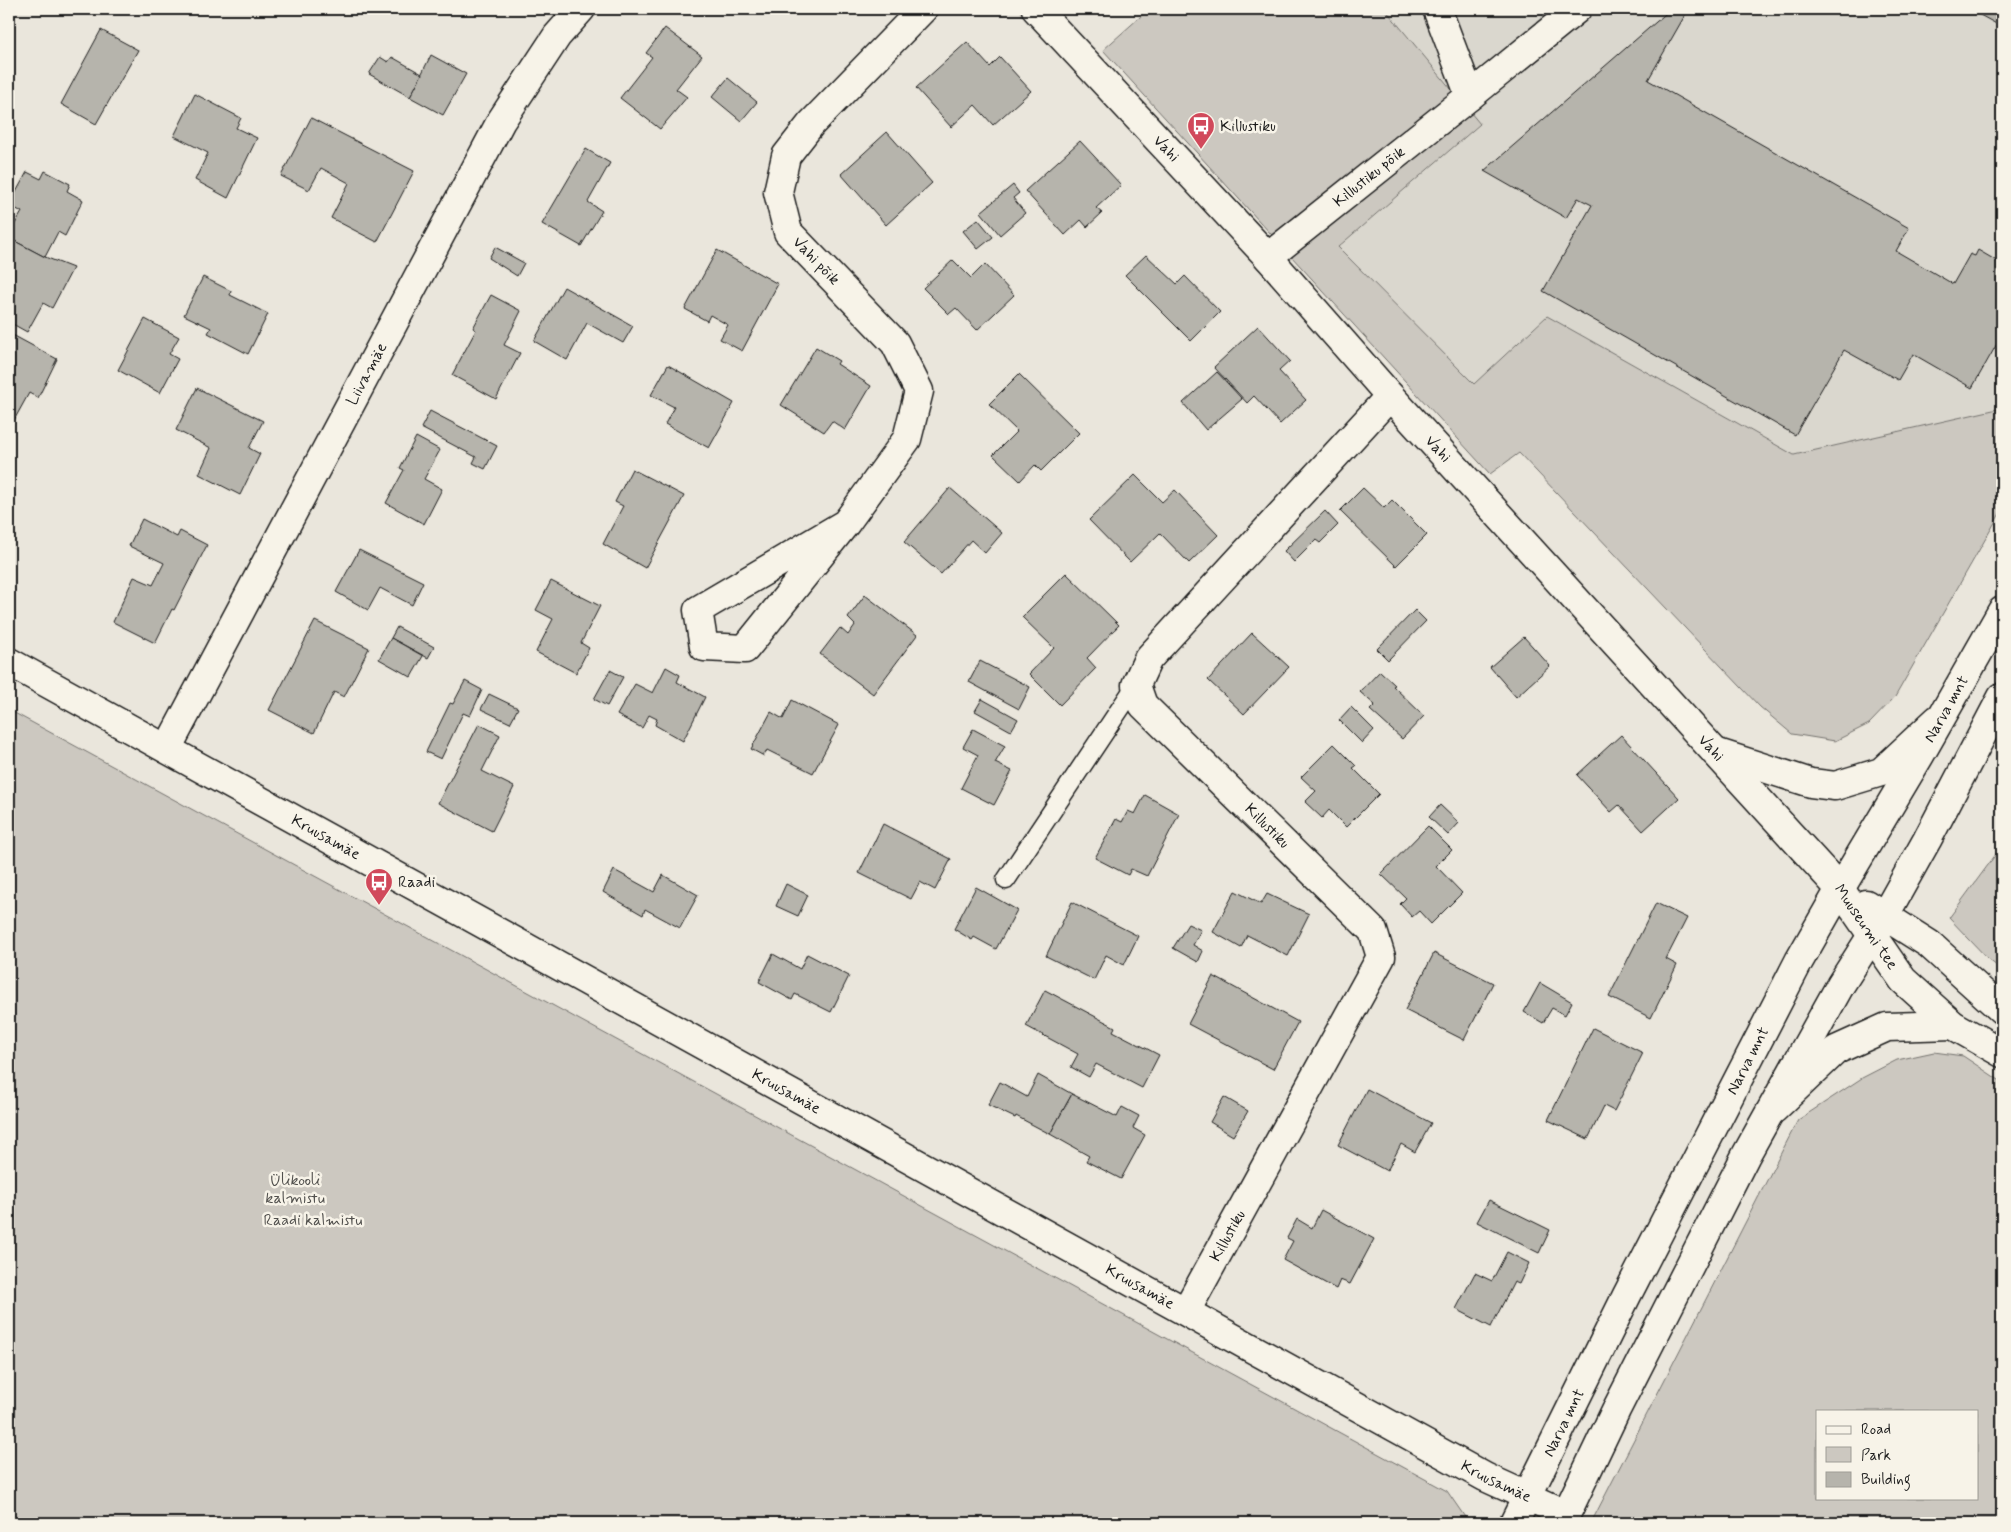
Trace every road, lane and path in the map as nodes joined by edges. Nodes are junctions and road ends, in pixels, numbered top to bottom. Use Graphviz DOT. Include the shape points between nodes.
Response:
graph roads {
  1 [pos="581,9"];
  2 [pos="923,9"];
  3 [pos="1036,9"];
  4 [pos="1438,9"];
  5 [pos="1577,9"];
  6 [pos="1470,96"];
  7 [pos="1268,257"];
  8 [pos="1390,396"];
  9 [pos="846,522"];
  10 [pos="2002,611"];
  11 [pos="9,662"];
  12 [pos="1136,685"];
  13 [pos="2002,697"];
  14 [pos="1945,712"];
  15 [pos="167,749"];
  16 [pos="1714,751"];
  17 [pos="1006,880"];
  18 [pos="1840,889"];
  19 [pos="1878,925"];
  20 [pos="2002,1010"];
  21 [pos="1954,1025"];
  22 [pos="2002,1053"];
  23 [pos="1768,1115"];
  24 [pos="1186,1312"];
  25 [pos="1527,1497"];
  26 [pos="1564,1519"];
  27 [pos="1514,1523"];
  1 -- 15 [label="street, Liivamäe" via="557,36 501,121"];
  2 -- 9 [label="street, Vahi põik" via="811,124 786,156 778,192 788,232 895,343 919,391 907,439"];
  3 -- 7 [label="street, Vahi"];
  4 -- 6 [label="street"];
  5 -- 6 [label="street, Killustiku põik"];
  6 -- 7 [label="street, Killustiku põik"];
  7 -- 8 [label="street, Vahi"];
  8 -- 12 [label="street" via="1148,658"];
  8 -- 16 [label="street, Vahi"];
  9 -- 9 [label="street, Vahi põik" via="745,649 704,646 698,610"];
  10 -- 14 [label="street, Narva mnt"];
  11 -- 15 [label="street, Kruusamäe"];
  12 -- 17 [label="lane"];
  12 -- 24 [label="street, Killustiku" via="1143,705 1373,931 1381,958"];
  13 -- 19 [label="street"];
  14 -- 16 [label="street" via="1881,772 1835,786 1811,783"];
  14 -- 18 [label="street, Narva mnt"];
  15 -- 24 [label="street, Kruusamäe"];
  16 -- 18 [label="street, Vahi"];
  18 -- 19 [label="street, Muuseumi tee"];
  18 -- 25 [label="street, Narva mnt" via="1724,1103"];
  19 -- 20 [label="street, Muuseumi tee" via="1930,944"];
  19 -- 21 [label="street, Muuseumi tee" via="1903,980"];
  19 -- 23 [label="street"];
  21 -- 22 [label="street, Muuseumi tee"];
  21 -- 23 [label="street" via="1887,1027 1836,1050"];
  23 -- 26 [label="street" via="1616,1410"];
  24 -- 25 [label="street, Kruusamäe"];
  25 -- 26 [label="street, Kruusamäe"];
  25 -- 27 [label="street, Narva mnt"];
}
